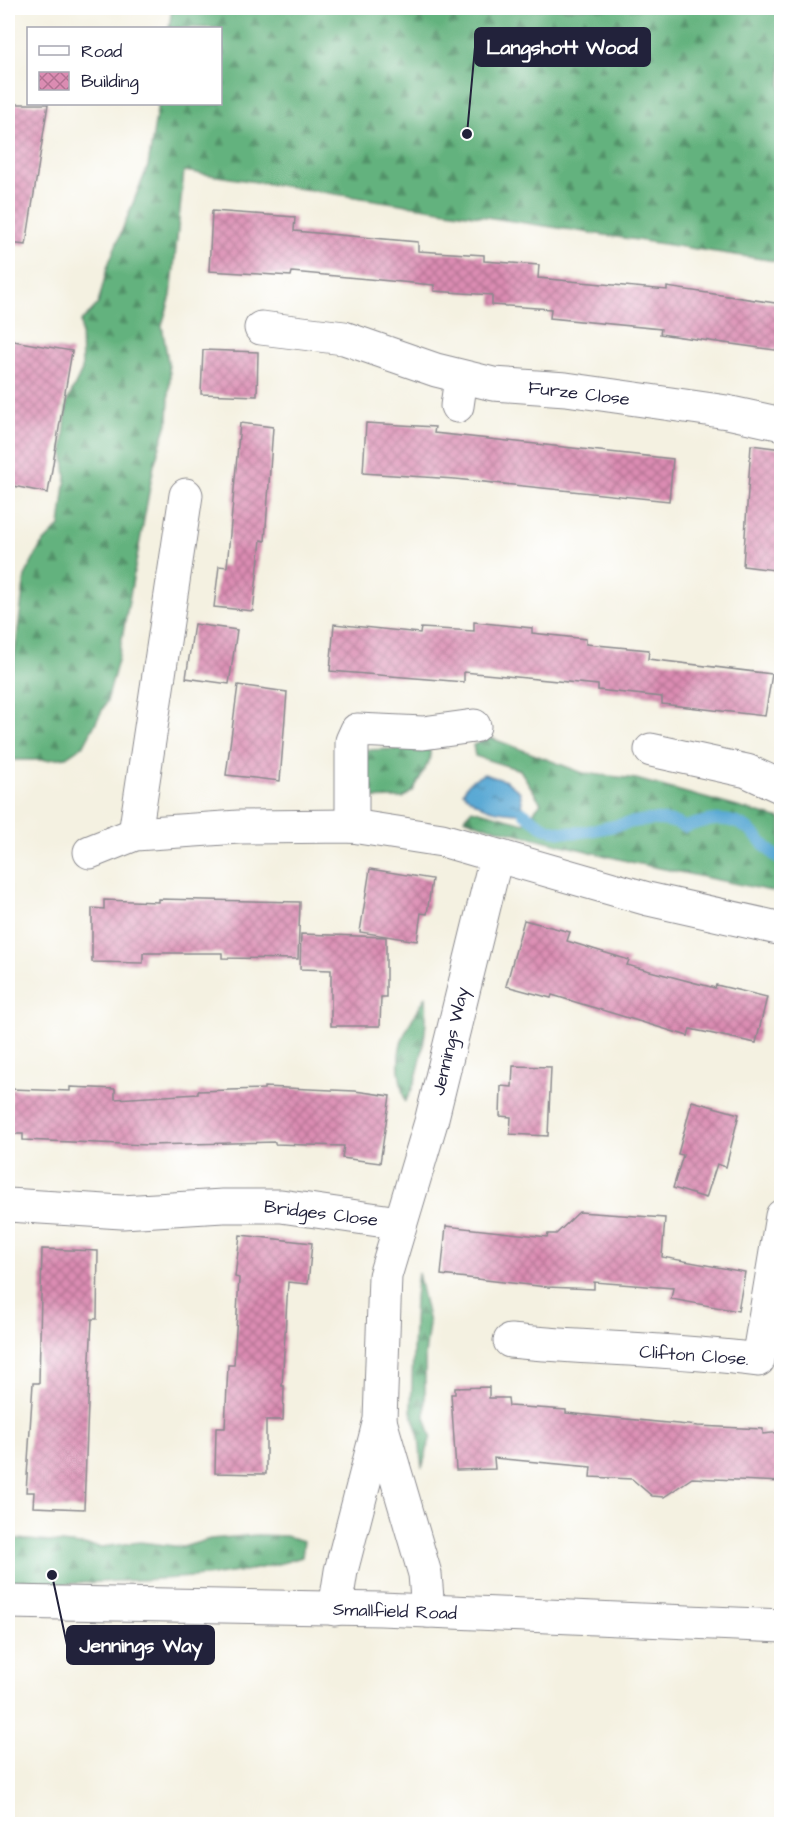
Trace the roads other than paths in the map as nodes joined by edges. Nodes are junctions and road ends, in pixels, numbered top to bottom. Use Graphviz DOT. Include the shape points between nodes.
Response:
graph roads {
  1 [pos="261,328"];
  2 [pos="782,424"];
  3 [pos="186,495"];
  4 [pos="474,726"];
  5 [pos="651,750"];
  6 [pos="782,787"];
  7 [pos="352,826"];
  8 [pos="135,834"];
  9 [pos="90,852"];
  10 [pos="496,857"];
  11 [pos="782,929"];
  12 [pos="8,1205"];
  13 [pos="782,1216"];
  14 [pos="399,1223"];
  15 [pos="510,1341"];
  16 [pos="770,1364"];
  17 [pos="380,1420"];
  18 [pos="8,1602"];
  19 [pos="335,1609"];
  20 [pos="428,1611"];
  21 [pos="782,1626"];
  1 -- 2 [label="street, Furze Close" via="344,338 380,348 459,392 493,384 566,389"];
  3 -- 8 [label="street"];
  4 -- 7 [label="street" via="423,733 357,730 352,741"];
  5 -- 6 [label="street" via="747,771"];
  7 -- 8 [label="street" via="239,827"];
  7 -- 10 [label="street" via="442,840"];
  8 -- 9 [label="street"];
  10 -- 11 [label="street" via="692,910"];
  10 -- 14 [label="street, Jennings Way" via="431,1122"];
  12 -- 14 [label="street, Bridges Close" via="122,1212 281,1206"];
  13 -- 16 [label="street, Clifton Close."];
  14 -- 17 [label="street, Bridges Close" via="385,1276"];
  15 -- 16 [label="street, Clifton Close." via="712,1354"];
  17 -- 19 [label="street, Bridges Close"];
  17 -- 20 [label="street, Bridges Close" via="425,1574"];
  18 -- 19 [label="street, Smallfield Road"];
  19 -- 20 [label="street, Smallfield Road"];
  20 -- 21 [label="street, Smallfield Road"];
}
